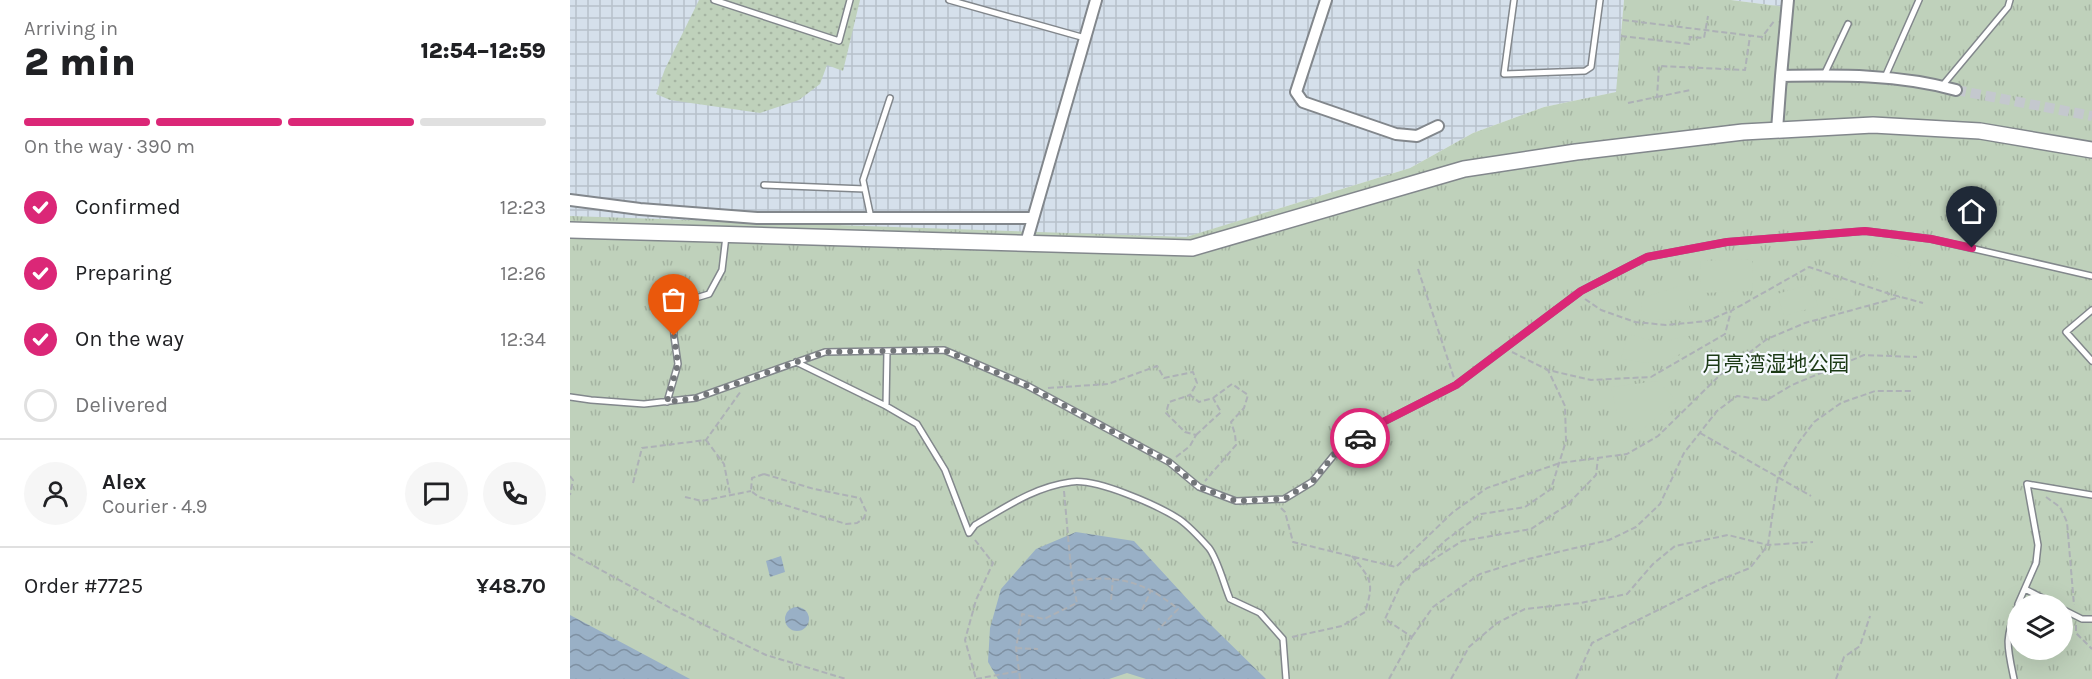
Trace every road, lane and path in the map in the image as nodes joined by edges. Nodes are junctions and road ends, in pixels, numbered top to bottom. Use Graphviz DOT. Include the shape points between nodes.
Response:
graph roads {
  1 [pos="714,0"];
  2 [pos="850,0"];
  3 [pos="949,0"];
  4 [pos="1096,0"];
  5 [pos="1326,0"];
  6 [pos="1514,0"];
  7 [pos="1600,0"];
  8 [pos="1788,0"];
  9 [pos="1919,0"];
  10 [pos="2010,0"];
  11 [pos="1708,16"];
  12 [pos="1623,20"];
  13 [pos="1786,20"];
  14 [pos="1848,24"];
  15 [pos="1705,30"];
  16 [pos="1621,36"];
  17 [pos="1750,36"];
  18 [pos="1085,38"];
  19 [pos="1824,75"];
  20 [pos="1781,76"];
  21 [pos="1886,77"];
  22 [pos="1942,86"];
  23 [pos="1690,90"];
  24 [pos="1956,90"];
  25 [pos="1657,97"];
  26 [pos="890,98"];
  27 [pos="1628,103"];
  28 [pos="1438,126"];
  29 [pos="1777,130"];
  30 [pos="2092,150"];
  31 [pos="764,185"];
  32 [pos="865,189"];
  33 [pos="570,200"];
  34 [pos="871,218"];
  35 [pos="1033,218"];
  36 [pos="570,230"];
  37 [pos="726,234"];
  38 [pos="1026,243"];
  39 [pos="1418,269"];
  40 [pos="2092,276"];
  41 [pos="1577,294"];
  42 [pos="1900,297"];
  43 [pos="1923,303"];
  44 [pos="2092,310"];
  45 [pos="1731,311"];
  46 [pos="1504,348"];
  47 [pos="887,351"];
  48 [pos="1917,357"];
  49 [pos="796,362"];
  50 [pos="2092,362"];
  51 [pos="1548,369"];
  52 [pos="750,379"];
  53 [pos="1456,385"];
  54 [pos="1034,389"];
  55 [pos="1913,391"];
  56 [pos="1190,394"];
  57 [pos="570,397"];
  58 [pos="1213,398"];
  59 [pos="667,402"];
  60 [pos="886,405"];
  61 [pos="1700,433"];
  62 [pos="1196,435"];
  63 [pos="706,440"];
  64 [pos="1598,458"];
  65 [pos="1169,462"];
  66 [pos="1560,463"];
  67 [pos="570,476"];
  68 [pos="1778,477"];
  69 [pos="633,483"];
  70 [pos="1064,484"];
  71 [pos="1199,487"];
  72 [pos="2028,487"];
  73 [pos="751,491"];
  74 [pos="570,495"];
  75 [pos="731,495"];
  76 [pos="2092,495"];
  77 [pos="685,496"];
  78 [pos="1811,496"];
  79 [pos="1273,500"];
  80 [pos="969,533"];
  81 [pos="1814,542"];
  82 [pos="1768,545"];
  83 [pos="570,553"];
  84 [pos="1352,556"];
  85 [pos="1411,574"];
  86 [pos="1113,578"];
  87 [pos="1072,581"];
  88 [pos="2025,589"];
  89 [pos="1151,590"];
  90 [pos="2023,594"];
  91 [pos="2035,594"];
  92 [pos="1111,600"];
  93 [pos="1142,610"];
  94 [pos="2075,615"];
  95 [pos="1870,616"];
  96 [pos="2092,619"];
  97 [pos="1158,630"];
  98 [pos="1412,638"];
  99 [pos="1283,639"];
  100 [pos="1016,648"];
  101 [pos="2092,649"];
  102 [pos="1038,650"];
  103 [pos="2010,660"];
  104 [pos="1019,671"];
  105 [pos="846,679"];
  106 [pos="976,679"];
  107 [pos="1020,679"];
  108 [pos="1286,679"];
  109 [pos="1389,679"];
  110 [pos="1451,679"];
  111 [pos="1576,679"];
  112 [pos="1836,679"];
  113 [pos="2014,679"];
  1 -- 2 [label="lane" via="839,41"];
  3 -- 18 [label="lane"];
  4 -- 18 [label="street"];
  5 -- 28 [label="street" via="1296,92 1303,102 1396,134 1417,136"];
  6 -- 7 [label="lane" via="1504,74 1585,71 1591,67"];
  8 -- 13 [label="street"];
  9 -- 21 [label="lane"];
  10 -- 22 [label="lane"];
  11 -- 15 [label="path"];
  12 -- 15 [label="path"];
  13 -- 17 [label="path" via="1775,19 1762,37"];
  13 -- 20 [label="street"];
  14 -- 19 [label="lane"];
  15 -- 16 [label="path" via="1704,38 1690,37 1689,44"];
  15 -- 17 [label="path"];
  17 -- 25 [label="path" via="1745,70 1659,66"];
  18 -- 35 [label="street"];
  19 -- 20 [label="street"];
  19 -- 21 [label="street"];
  20 -- 29 [label="street"];
  21 -- 22 [label="street"];
  22 -- 24 [label="street"];
  23 -- 25 [label="path"];
  25 -- 27 [label="path"];
  26 -- 32 [label="lane" via="863,180"];
  29 -- 30 [label="street" via="1873,125 1980,131"];
  29 -- 38 [label="street" via="1464,169 1192,248"];
  31 -- 32 [label="lane"];
  32 -- 34 [label="lane"];
  33 -- 34 [label="street" via="757,218"];
  34 -- 35 [label="street"];
  35 -- 38 [label="street"];
  36 -- 37 [label="street"];
  37 -- 38 [label="street"];
  37 -- 59 [label="lane" via="722,270 709,294 686,301 673,315 678,364"];
  39 -- 53 [label="path"];
  40 -- 41 [label="lane" via="1931,239 1865,231 1727,242 1647,257"];
  41 -- 45 [label="path" via="1601,310 1635,322 1666,325 1708,321"];
  41 -- 46 [label="lane"];
  42 -- 43 [label="path"];
  42 -- 45 [label="path" via="1809,267"];
  42 -- 64 [label="path" via="1805,323 1767,339 1720,375 1658,436 1627,454"];
  44 -- 50 [label="lane" via="2066,332"];
  45 -- 51 [label="path" via="1725,334 1651,377 1591,380"];
  46 -- 51 [label="path"];
  46 -- 53 [label="lane"];
  47 -- 49 [label="lane" via="825,352"];
  47 -- 54 [label="lane" via="944,350"];
  47 -- 60 [label="lane"];
  48 -- 61 [label="path" via="1864,355 1792,385 1767,400 1737,396 1717,411"];
  49 -- 52 [label="lane"];
  49 -- 60 [label="lane"];
  51 -- 66 [label="path" via="1565,406 1566,441"];
  52 -- 59 [label="lane" via="696,398"];
  52 -- 63 [label="path"];
  53 -- 79 [label="lane" via="1383,422 1334,455 1312,482 1284,499"];
  54 -- 56 [label="path" via="1108,384 1157,366 1164,378 1193,372 1197,383"];
  54 -- 65 [label="lane"];
  55 -- 68 [label="path" via="1875,391 1841,403 1814,422"];
  56 -- 58 [label="path" via="1199,402"];
  56 -- 62 [label="path" via="1169,402 1166,413 1185,432"];
  57 -- 59 [label="lane" via="645,404"];
  58 -- 62 [label="path" via="1221,412"];
  58 -- 71 [label="path" via="1232,384 1248,395 1244,408 1231,422 1236,445"];
  60 -- 80 [label="lane" via="917,424 945,470"];
  61 -- 68 [label="path"];
  61 -- 98 [label="path" via="1684,453 1660,504 1636,527 1609,540 1528,558 1480,574 1433,607"];
  62 -- 65 [label="path" via="1191,446"];
  63 -- 69 [label="path" via="642,448"];
  63 -- 75 [label="path" via="724,464"];
  64 -- 66 [label="path"];
  64 -- 85 [label="path" via="1596,475 1567,505 1531,529 1462,541"];
  65 -- 71 [label="lane"];
  66 -- 84 [label="path" via="1487,488 1453,512 1396,567"];
  66 -- 85 [label="path" via="1551,489 1525,507 1480,514"];
  67 -- 74 [label="path"];
  68 -- 78 [label="path"];
  68 -- 82 [label="path"];
  70 -- 80 [label="lane" via="1025,495 975,525"];
  70 -- 87 [label="path"];
  70 -- 99 [label="lane" via="1074,481 1108,488 1180,520 1210,550 1230,599 1260,613"];
  71 -- 79 [label="lane" via="1236,501"];
  72 -- 76 [label="lane" via="2027,484"];
  72 -- 88 [label="lane" via="2038,545 2036,563"];
  72 -- 94 [label="path" via="2061,507 2067,522"];
  73 -- 73 [label="path" via="759,497 846,524 857,523 866,511 860,498 764,474 752,478"];
  73 -- 75 [label="path"];
  75 -- 77 [label="path" via="702,501"];
  79 -- 84 [label="path" via="1285,512 1293,542"];
  80 -- 106 [label="path" via="993,563 976,600 965,640"];
  81 -- 82 [label="path"];
  82 -- 110 [label="path" via="1728,535 1675,546 1627,594 1525,609 1497,623 1469,647"];
  82 -- 111 [label="path" via="1750,568 1592,643"];
  83 -- 105 [label="path" via="766,655"];
  84 -- 99 [label="path" via="1367,574 1371,590 1365,612 1342,626"];
  85 -- 98 [label="path" via="1401,584 1385,619"];
  86 -- 87 [label="path"];
  86 -- 89 [label="path"];
  86 -- 92 [label="path"];
  87 -- 100 [label="path" via="1077,603 1044,619 1022,614"];
  88 -- 90 [label="lane"];
  88 -- 91 [label="lane"];
  89 -- 93 [label="path"];
  89 -- 97 [label="path" via="1178,609"];
  94 -- 96 [label="lane"];
  94 -- 101 [label="path" via="2076,633"];
  95 -- 112 [label="path" via="1860,646 1844,657"];
  98 -- 109 [label="path"];
  99 -- 108 [label="lane"];
  100 -- 102 [label="path"];
  100 -- 104 [label="path"];
  103 -- 113 [label="lane"];
  104 -- 106 [label="path"];
  104 -- 107 [label="path"];
}
